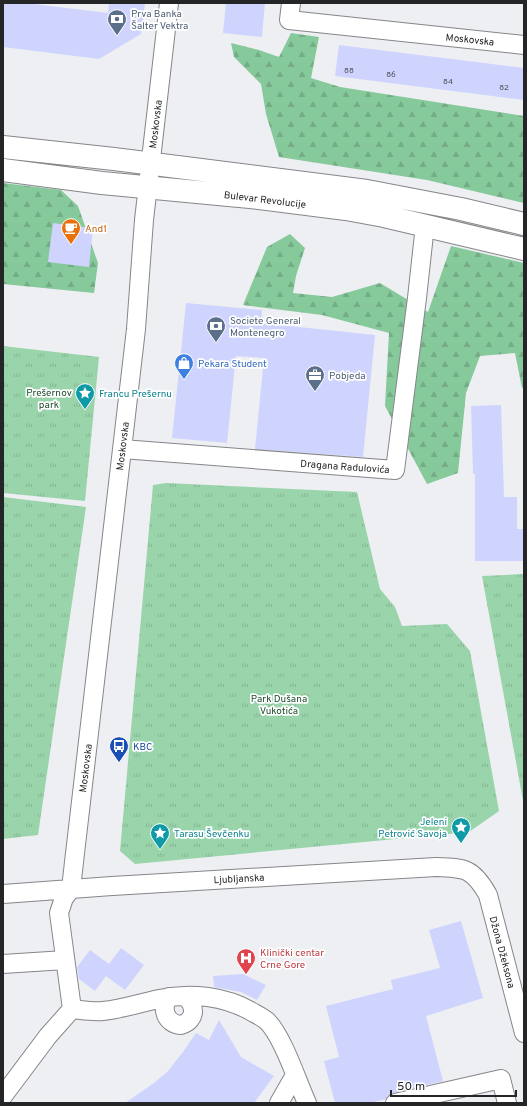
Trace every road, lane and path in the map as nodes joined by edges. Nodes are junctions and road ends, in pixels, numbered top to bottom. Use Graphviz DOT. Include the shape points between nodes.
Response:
graph roads {
  1 [pos="169,3"];
  2 [pos="291,3"];
  3 [pos="524,45"];
  4 [pos="3,147"];
  5 [pos="150,164"];
  6 [pos="3,170"];
  7 [pos="148,187"];
  8 [pos="524,224"];
  9 [pos="425,225"];
  10 [pos="524,249"];
  11 [pos="122,449"];
  12 [pos="474,874"];
  13 [pos="71,889"];
  14 [pos="3,894"];
  15 [pos="65,960"];
  16 [pos="3,964"];
  17 [pos="72,1009"];
  18 [pos="524,1033"];
  19 [pos="295,1075"];
  20 [pos="3,1096"];
  21 [pos="279,1103"];
  22 [pos="307,1103"];
  23 [pos="395,1103"];
  24 [pos="507,1103"];
  1 -- 5 [label="street, Moskovska"];
  2 -- 3 [label="street, Moskovska" via="289,20"];
  4 -- 5 [label="main road, Bulevar Revolucije"];
  5 -- 7 [label="street, Moskovska"];
  5 -- 8 [label="main road, Bulevar Revolucije" via="367,191"];
  6 -- 7 [label="main road, Bulevar Revolucije"];
  7 -- 9 [label="main road, Bulevar Revolucije" via="346,209"];
  7 -- 11 [label="street, Moskovska" via="136,329"];
  9 -- 10 [label="main road, Bulevar Revolucije"];
  9 -- 11 [label="street, Dragana Radulovića" via="395,470"];
  11 -- 13 [label="street, Moskovska"];
  12 -- 13 [label="street, Ljubljanska" via="462,869 436,867"];
  12 -- 18 [label="street, Džona Džeksona" via="488,895"];
  13 -- 14 [label="street, Ljubljanska"];
  13 -- 15 [label="street" via="64,898 59,913"];
  15 -- 16 [label="street"];
  15 -- 17 [label="street"];
  17 -- 19 [label="street" via="102,1011 177,996 214,998 247,1009 266,1021 283,1046"];
  17 -- 20 [label="street" via="48,1036"];
  19 -- 21 [label="street"];
  19 -- 22 [label="street"];
  23 -- 24 [label="street" via="501,1079"];
}
